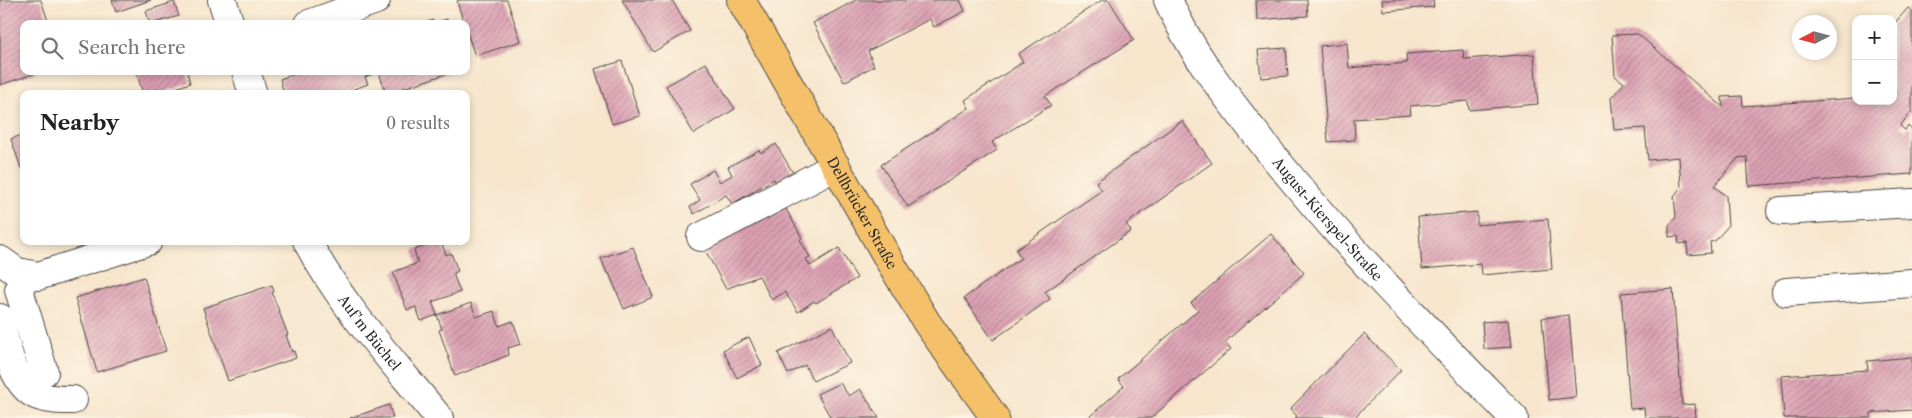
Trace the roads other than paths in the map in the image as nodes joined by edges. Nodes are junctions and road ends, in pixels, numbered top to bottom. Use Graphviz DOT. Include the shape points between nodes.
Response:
graph roads {
  1 [pos="222,0"];
  2 [pos="376,0"];
  3 [pos="741,0"];
  4 [pos="1168,0"];
  5 [pos="229,20"];
  6 [pos="320,20"];
  7 [pos="247,75"];
  8 [pos="252,90"];
  9 [pos="836,166"];
  10 [pos="1912,203"];
  11 [pos="1781,211"];
  12 [pos="701,237"];
  13 [pos="135,245"];
  14 [pos="309,245"];
  15 [pos="8,269"];
  16 [pos="1912,283"];
  17 [pos="1786,292"];
  18 [pos="0,318"];
  19 [pos="44,372"];
  20 [pos="73,400"];
  21 [pos="439,418"];
  22 [pos="995,418"];
  23 [pos="1514,418"];
  1 -- 5 [label="street"];
  2 -- 6 [label="street"];
  3 -- 9 [label="main road, Dellbrücker Straße"];
  4 -- 23 [label="street, August-Kierspel-Straße" via="1210,75 1294,184 1385,285"];
  7 -- 8 [label="street"];
  9 -- 12 [label="street"];
  9 -- 22 [label="main road, Dellbrücker Straße" via="927,323"];
  10 -- 11 [label="street"];
  13 -- 15 [label="street" via="38,276"];
  14 -- 21 [label="street, Auf'm Büchel" via="358,318"];
  15 -- 19 [label="street" via="19,290"];
  16 -- 17 [label="street"];
  18 -- 20 [label="street" via="6,348 26,387 37,395"];
}
